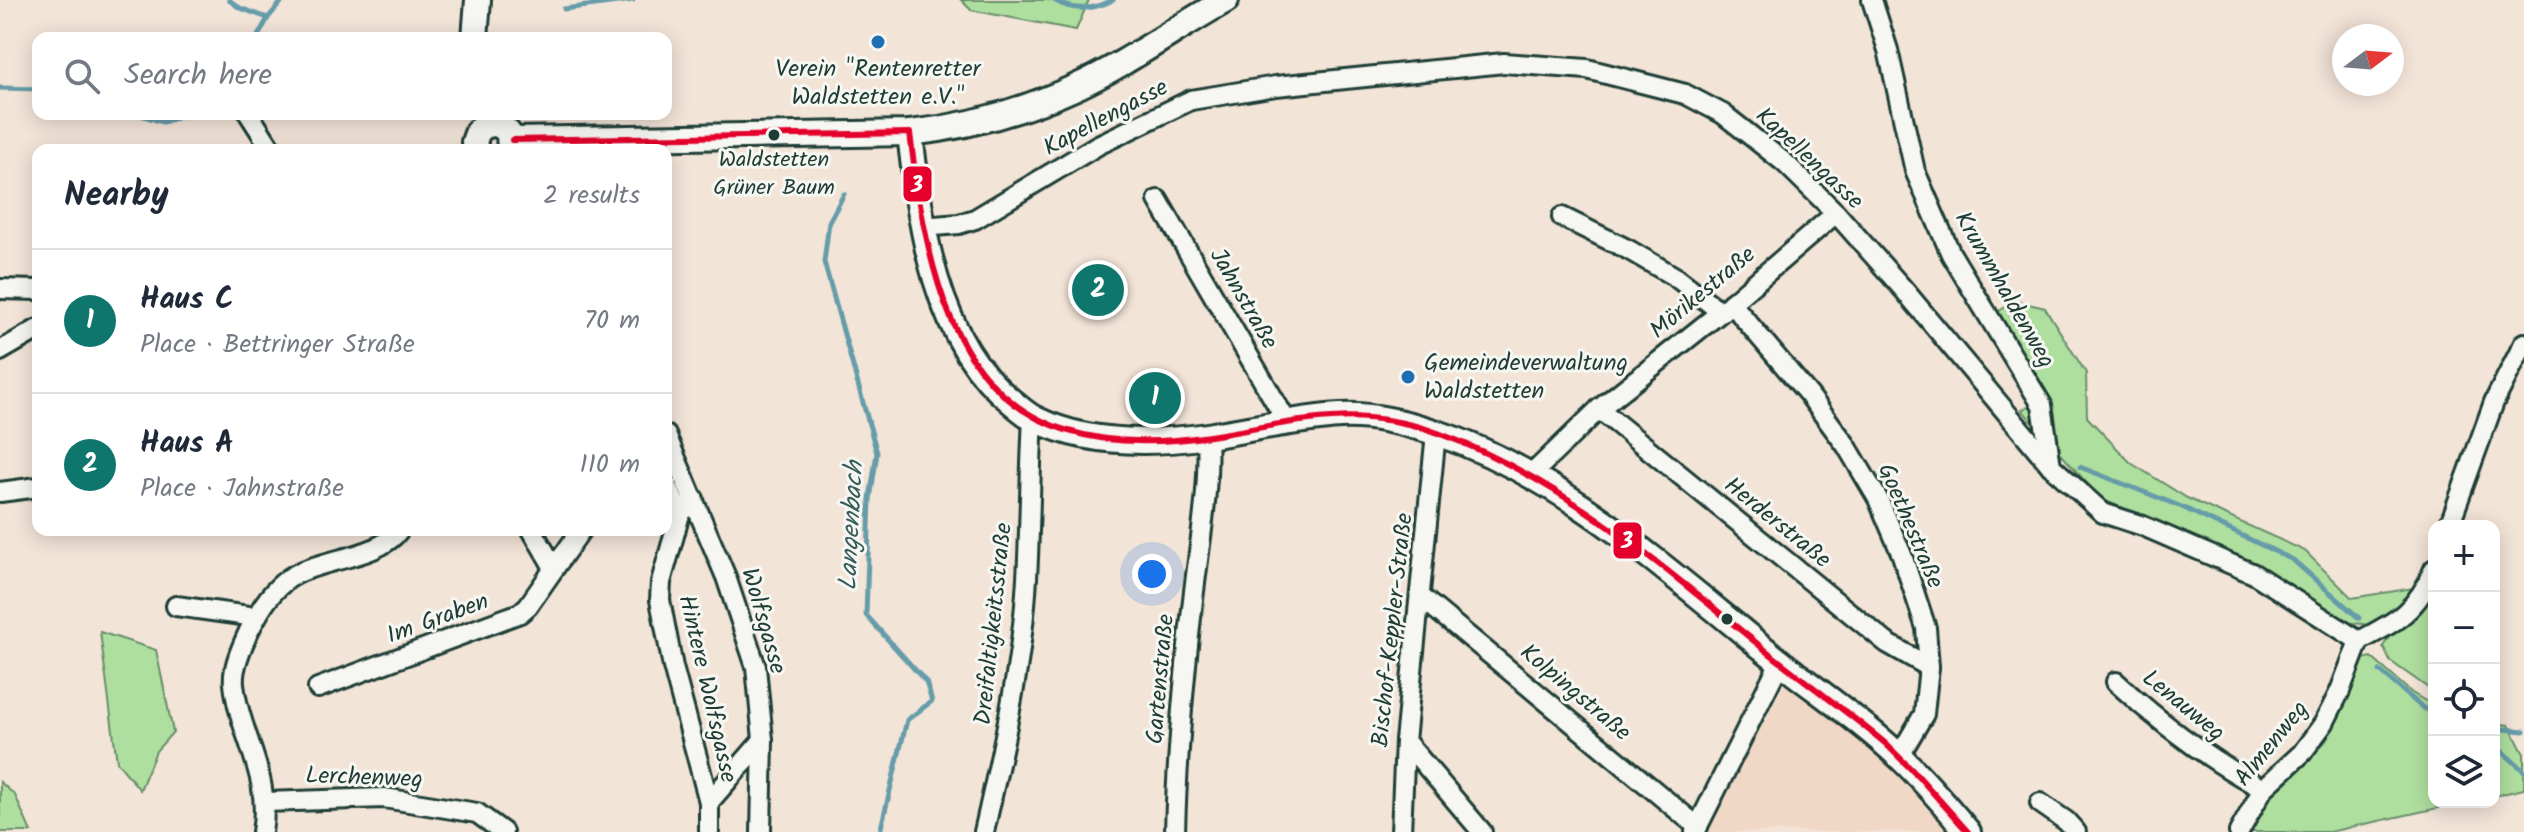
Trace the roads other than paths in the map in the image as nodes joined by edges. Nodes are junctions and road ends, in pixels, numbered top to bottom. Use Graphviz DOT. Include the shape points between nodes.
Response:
graph roads {
  1 [pos="1226,0"];
  2 [pos="1872,0"];
  3 [pos="253,120"];
  4 [pos="485,120"];
  5 [pos="488,120"];
  6 [pos="910,133"];
  7 [pos="268,144"];
  8 [pos="474,144"];
  9 [pos="511,144"];
  10 [pos="544,144"];
  11 [pos="1158,200"];
  12 [pos="1836,213"];
  13 [pos="1562,217"];
  14 [pos="922,227"];
  15 [pos="0,289"];
  16 [pos="32,290"];
  17 [pos="1726,308"];
  18 [pos="32,332"];
  19 [pos="2524,343"];
  20 [pos="0,351"];
  21 [pos="1599,409"];
  22 [pos="1033,418"];
  23 [pos="1287,422"];
  24 [pos="1436,433"];
  25 [pos="1207,436"];
  26 [pos="672,449"];
  27 [pos="2051,466"];
  28 [pos="1531,475"];
  29 [pos="32,488"];
  30 [pos="0,492"];
  31 [pos="672,496"];
  32 [pos="694,499"];
  33 [pos="680,514"];
  34 [pos="2451,520"];
  35 [pos="395,536"];
  36 [pos="535,536"];
  37 [pos="577,536"];
  38 [pos="554,568"];
  39 [pos="2428,581"];
  40 [pos="1421,597"];
  41 [pos="176,606"];
  42 [pos="256,617"];
  43 [pos="2359,641"];
  44 [pos="1780,662"];
  45 [pos="1929,667"];
  46 [pos="2116,682"];
  47 [pos="318,688"];
  48 [pos="763,740"];
  49 [pos="1405,741"];
  50 [pos="1899,756"];
  51 [pos="2263,789"];
  52 [pos="265,802"];
  53 [pos="709,802"];
  54 [pos="2040,803"];
  55 [pos="1697,830"];
  56 [pos="262,832"];
  57 [pos="503,832"];
  58 [pos="709,832"];
  59 [pos="761,832"];
  60 [pos="984,832"];
  61 [pos="1175,832"];
  62 [pos="1401,832"];
  63 [pos="1482,832"];
  64 [pos="1968,832"];
  65 [pos="2076,832"];
  66 [pos="2239,832"];
  1 -- 6 [label="street" via="1077,87 1028,106"];
  2 -- 27 [label="street, Krummhaldenweg" via="1915,171 1951,254 2042,405"];
  3 -- 7 [label="street"];
  4 -- 8 [label="street"];
  5 -- 9 [label="street" via="506,129"];
  6 -- 10 [label="street"];
  6 -- 14 [label="street"];
  11 -- 23 [label="street, Jahnstraße"];
  12 -- 14 [label="street, Kapellengasse" via="1746,132 1685,94 1587,69 1504,63 1191,100 1098,145 975,219"];
  12 -- 17 [label="street, Mörikestraße"];
  12 -- 27 [label="street, Kapellengasse"];
  13 -- 17 [label="street, Goethestraße"];
  14 -- 22 [label="street" via="947,310 972,358 993,387"];
  15 -- 16 [label="street"];
  17 -- 21 [label="street, Mörikestraße"];
  17 -- 45 [label="street, Goethestraße" via="1818,407 1878,499 1926,628"];
  18 -- 20 [label="street"];
  19 -- 34 [label="street" via="2494,402"];
  21 -- 28 [label="street, Mörikestraße"];
  21 -- 45 [label="street, Herderstraße" via="1887,643"];
  22 -- 25 [label="street" via="1072,433 1115,440"];
  22 -- 60 [label="street, Dreifaltigkeitsstraße" via="1027,580 1016,685"];
  23 -- 24 [label="street" via="1344,416"];
  23 -- 25 [label="street"];
  24 -- 28 [label="street"];
  24 -- 40 [label="street, Bischof-Keppler-Straße"];
  25 -- 61 [label="street, Gartenstraße" via="1209,466 1190,625"];
  26 -- 32 [label="street, Wolfsgasse"];
  27 -- 43 [label="street, Kapellengasse" via="2103,513 2254,574"];
  28 -- 44 [label="street" via="1623,535"];
  29 -- 30 [label="street"];
  31 -- 33 [label="street"];
  32 -- 33 [label="street, Hintere Wolfsgasse"];
  32 -- 48 [label="street, Wolfsgasse" via="756,667"];
  33 -- 53 [label="street, Hintere Wolfsgasse" via="660,600"];
  35 -- 42 [label="street" via="286,580"];
  36 -- 38 [label="street"];
  37 -- 38 [label="street, Im Graben"];
  38 -- 47 [label="street, Im Graben" via="520,613"];
  39 -- 43 [label="street" via="2417,602 2395,623"];
  40 -- 49 [label="street, Bischof-Keppler-Straße"];
  40 -- 55 [label="street, Kolpingstraße"];
  41 -- 42 [label="street"];
  42 -- 52 [label="street" via="234,681"];
  43 -- 51 [label="street, Almenweg" via="2324,723 2302,753"];
  44 -- 50 [label="street"];
  44 -- 55 [label="street"];
  45 -- 50 [label="street, Goethestraße" via="1924,714"];
  46 -- 51 [label="street, Lenauweg" via="2158,721 2220,766"];
  48 -- 53 [label="street, Hintere Wolfsgasse"];
  48 -- 59 [label="street, Wolfsgasse"];
  49 -- 62 [label="street, Bischof-Keppler-Straße"];
  49 -- 63 [label="street"];
  50 -- 64 [label="street"];
  51 -- 66 [label="street, Almenweg"];
  52 -- 56 [label="street"];
  52 -- 57 [label="street, Lerchenweg" via="384,798 477,813"];
  53 -- 58 [label="street, Hintere Wolfsgasse"];
  54 -- 65 [label="street"];
}
